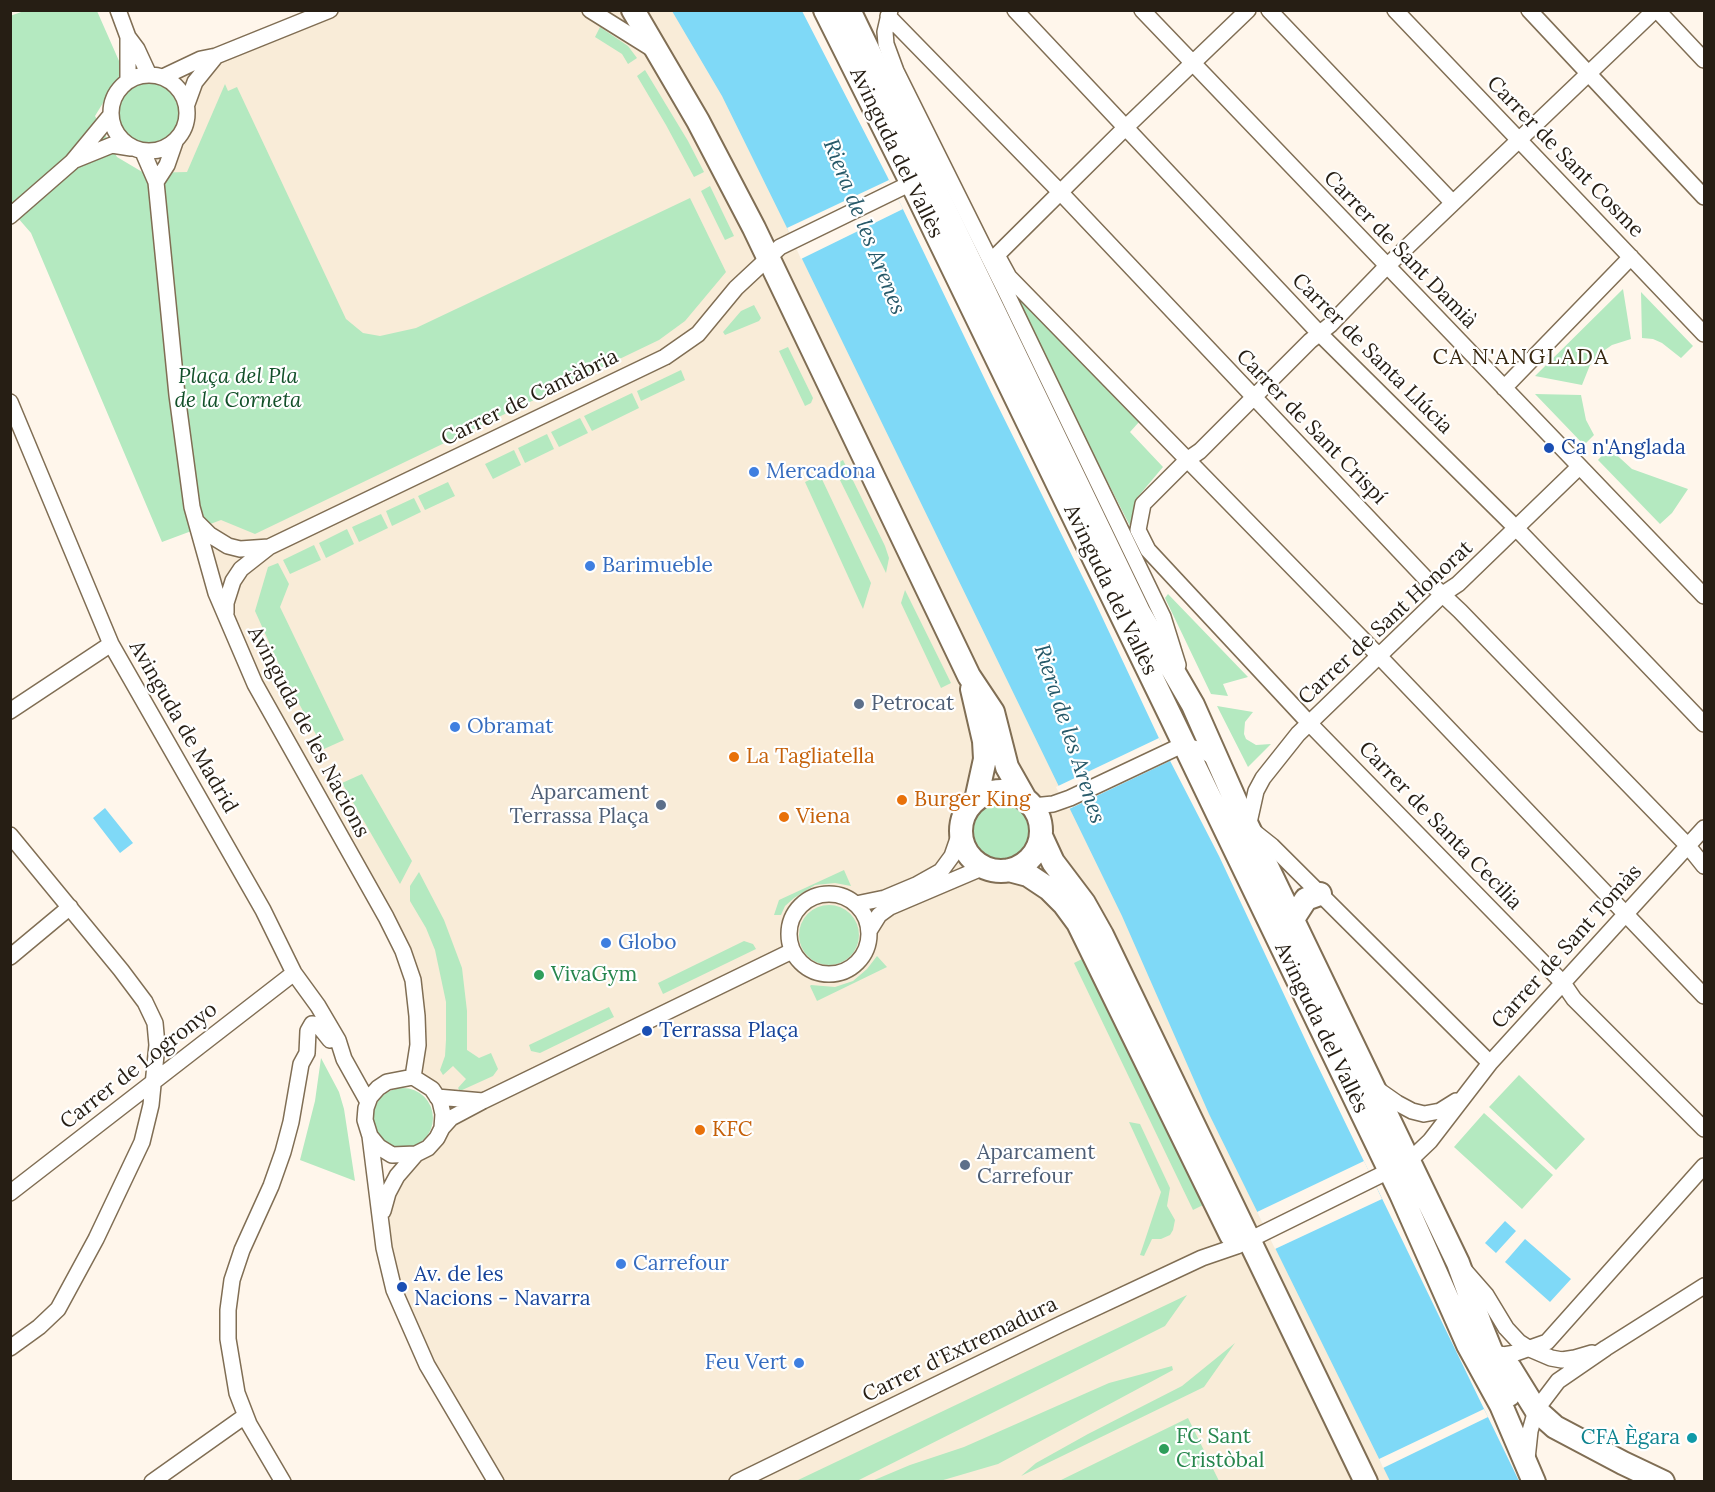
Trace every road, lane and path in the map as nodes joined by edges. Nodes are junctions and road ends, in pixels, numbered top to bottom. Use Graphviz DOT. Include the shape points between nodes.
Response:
graph roads {
  1 [pos="118,10"];
  2 [pos="330,10"];
  3 [pos="590,10"];
  4 [pos="633,10"];
  5 [pos="825,10"];
  6 [pos="849,10"];
  7 [pos="1014,10"];
  8 [pos="1142,10"];
  9 [pos="1248,10"];
  10 [pos="1269,10"];
  11 [pos="1395,10"];
  12 [pos="1529,10"];
  13 [pos="1656,10"];
  14 [pos="889,13"];
  15 [pos="129,37"];
  16 [pos="658,53"];
  17 [pos="216,56"];
  18 [pos="1704,60"];
  19 [pos="1192,62"];
  20 [pos="1588,75"];
  21 [pos="156,76"];
  22 [pos="128,81"];
  23 [pos="187,104"];
  24 [pos="110,116"];
  25 [pos="1125,128"];
  26 [pos="1519,140"];
  27 [pos="175,142"];
  28 [pos="138,150"];
  29 [pos="72,162"];
  30 [pos="919,172"];
  31 [pos="156,182"];
  32 [pos="1061,193"];
  33 [pos="1704,197"];
  34 [pos="1453,203"];
  35 [pos="10,216"];
  36 [pos="780,248"];
  37 [pos="1631,257"];
  38 [pos="1386,267"];
  39 [pos="1319,333"];
  40 [pos="1704,334"];
  41 [pos="1504,388"];
  42 [pos="1253,397"];
  43 [pos="10,402"];
  44 [pos="1187,460"];
  45 [pos="1579,466"];
  46 [pos="196,520"];
  47 [pos="1516,528"];
  48 [pos="269,547"];
  49 [pos="1443,594"];
  50 [pos="1704,596"];
  51 [pos="226,619"];
  52 [pos="111,644"];
  53 [pos="1378,655"];
  54 [pos="969,676"];
  55 [pos="10,711"];
  56 [pos="1310,723"];
  57 [pos="1704,724"];
  58 [pos="1175,748"];
  59 [pos="1215,758"];
  60 [pos="976,800"];
  61 [pos="1029,802"];
  62 [pos="1248,827"];
  63 [pos="1704,828"];
  64 [pos="961,830"];
  65 [pos="10,834"];
  66 [pos="1041,836"];
  67 [pos="1688,846"];
  68 [pos="1704,866"];
  69 [pos="984,867"];
  70 [pos="1009,870"];
  71 [pos="1320,894"];
  72 [pos="856,904"];
  73 [pos="70,907"];
  74 [pos="1625,913"];
  75 [pos="1293,919"];
  76 [pos="869,931"];
  77 [pos="792,951"];
  78 [pos="10,957"];
  79 [pos="294,973"];
  80 [pos="1563,983"];
  81 [pos="1704,996"];
  82 [pos="344,1059"];
  83 [pos="1490,1063"];
  84 [pos="413,1077"];
  85 [pos="155,1079"];
  86 [pos="1373,1087"];
  87 [pos="1464,1096"];
  88 [pos="437,1097"];
  89 [pos="483,1101"];
  90 [pos="368,1102"];
  91 [pos="442,1128"];
  92 [pos="1704,1129"];
  93 [pos="370,1136"];
  94 [pos="416,1154"];
  95 [pos="1409,1161"];
  96 [pos="1704,1166"];
  97 [pos="1384,1175"];
  98 [pos="10,1193"];
  99 [pos="381,1217"];
  100 [pos="1226,1226"];
  101 [pos="1249,1240"];
  102 [pos="1428,1252"];
  103 [pos="1202,1258"];
  104 [pos="1461,1272"];
  105 [pos="1704,1286"];
  106 [pos="10,1348"];
  107 [pos="1606,1348"];
  108 [pos="1530,1349"];
  109 [pos="1497,1353"];
  110 [pos="1536,1410"];
  111 [pos="245,1416"];
  112 [pos="1528,1440"];
  113 [pos="1530,1474"];
  114 [pos="152,1482"];
  115 [pos="283,1482"];
  116 [pos="496,1482"];
  117 [pos="737,1482"];
  118 [pos="1350,1482"];
  119 [pos="1366,1482"];
  120 [pos="1547,1482"];
  121 [pos="1664,1482"];
  1 -- 15 [label="street"];
  2 -- 17 [label="street"];
  3 -- 16 [label="street"];
  4 -- 16 [label="main road"];
  5 -- 30 [label="main road, Avinguda del Vallès"];
  6 -- 30 [label="main road, Avinguda del Vallès"];
  7 -- 25 [label="street, Carrer de Santa Llúcia"];
  8 -- 19 [label="street, Carrer de Sant Damià"];
  9 -- 19 [label="street"];
  10 -- 34 [label="street"];
  11 -- 26 [label="street, Carrer de Sant Cosme"];
  12 -- 20 [label="street"];
  13 -- 18 [label="street"];
  13 -- 20 [label="street"];
  14 -- 30 [label="street, Avinguda del Vallès" via="886,44"];
  14 -- 32 [label="street, Carrer de Sant Crispí"];
  15 -- 21 [label="street"];
  15 -- 22 [label="street"];
  16 -- 36 [label="main road"];
  17 -- 21 [label="street"];
  17 -- 23 [label="street" via="195,81"];
  19 -- 25 [label="street"];
  19 -- 38 [label="street, Carrer de Sant Damià"];
  20 -- 26 [label="street"];
  20 -- 33 [label="street"];
  21 -- 22 [label="street" via="138,76"];
  21 -- 23 [label="street" via="174,83"];
  22 -- 24 [label="street" via="115,96"];
  23 -- 27 [label="street" via="185,128"];
  24 -- 28 [label="street" via="117,135"];
  24 -- 29 [label="street"];
  25 -- 32 [label="street"];
  25 -- 39 [label="street, Carrer de Santa Llúcia"];
  26 -- 34 [label="street"];
  26 -- 37 [label="street, Carrer de Sant Cosme"];
  27 -- 28 [label="street" via="155,152"];
  27 -- 31 [label="street"];
  28 -- 29 [label="street" via="112,145"];
  28 -- 31 [label="street, Avinguda de les Nacions"];
  29 -- 35 [label="street"];
  30 -- 36 [label="street, Carrer de Cantàbria"];
  30 -- 58 [label="main road, Avinguda del Vallès"];
  30 -- 59 [label="main road, Avinguda del Vallès" via="1139,612 1187,694"];
  31 -- 46 [label="street, Avinguda de les Nacions" via="177,394"];
  32 -- 42 [label="street, Carrer de Sant Crispí"];
  32 -- 44 [label="street" via="997,255 1009,277"];
  34 -- 38 [label="street"];
  36 -- 48 [label="street, Carrer de Cantàbria" via="736,288 698,334 665,357"];
  36 -- 54 [label="main road"];
  37 -- 40 [label="street, Carrer de Sant Cosme"];
  37 -- 41 [label="street"];
  38 -- 39 [label="street"];
  38 -- 41 [label="street, Carrer de Sant Damià"];
  39 -- 42 [label="street"];
  39 -- 47 [label="street, Carrer de Santa Llúcia"];
  41 -- 45 [label="street, Carrer de Sant Damià"];
  42 -- 44 [label="street"];
  42 -- 49 [label="street, Carrer de Sant Crispí"];
  43 -- 52 [label="street, Avinguda de Madrid"];
  44 -- 53 [label="street"];
  44 -- 56 [label="street, Carrer de Santa Cecilia" via="1143,504 1138,530 1148,550"];
  45 -- 47 [label="street, Carrer de Sant Honorat"];
  45 -- 50 [label="street, Carrer de Sant Damià"];
  46 -- 48 [label="street, Carrer de Cantàbria" via="228,546"];
  46 -- 51 [label="street, Avinguda de les Nacions"];
  47 -- 49 [label="street, Carrer de Sant Honorat"];
  47 -- 57 [label="street, Carrer de Santa Llúcia"];
  48 -- 51 [label="street, Carrer de Cantàbria" via="241,569 233,581"];
  49 -- 53 [label="street, Carrer de Sant Honorat"];
  49 -- 67 [label="street, Carrer de Sant Crispí"];
  51 -- 84 [label="street, Avinguda de les Nacions" via="255,684 403,951 413,980 417,1016"];
  52 -- 55 [label="street"];
  52 -- 79 [label="street, Avinguda de Madrid" via="263,910"];
  53 -- 56 [label="street, Carrer de Sant Honorat"];
  53 -- 74 [label="street"];
  54 -- 60 [label="main road" via="984,741 985,759"];
  54 -- 61 [label="main road" via="993,712 1007,767"];
  56 -- 62 [label="street, Carrer de Sant Honorat" via="1263,778"];
  56 -- 80 [label="street, Carrer de Santa Cecilia"];
  58 -- 59 [label="street" via="1202,750"];
  58 -- 61 [label="street" via="1053,804"];
  58 -- 97 [label="main road, Avinguda del Vallès"];
  59 -- 62 [label="main road, Avinguda del Vallès"];
  60 -- 61 [label="main road" via="1004,790"];
  60 -- 64 [label="main road" via="966,809"];
  61 -- 66 [label="main road" via="1040,819"];
  62 -- 71 [label="street"];
  62 -- 75 [label="main road, Avinguda del Vallès"];
  63 -- 67 [label="street, Carrer de Sant Tomàs"];
  64 -- 69 [label="main road" via="965,849"];
  64 -- 72 [label="street" via="952,856 941,870 885,898"];
  65 -- 73 [label="street"];
  66 -- 70 [label="main road" via="1029,860"];
  66 -- 101 [label="main road" via="1053,862 1102,935"];
  67 -- 68 [label="street, Carrer de Sant Crispí"];
  67 -- 74 [label="street, Carrer de Sant Tomàs"];
  69 -- 70 [label="main road"];
  69 -- 76 [label="street" via="890,907 879,915"];
  70 -- 100 [label="main road" via="1028,875 1049,889 1078,923"];
  71 -- 75 [label="main road" via="1306,899"];
  71 -- 83 [label="street"];
  72 -- 76 [label="street"];
  72 -- 77 [label="street" via="832,893 809,899 792,917"];
  73 -- 78 [label="street"];
  73 -- 85 [label="street" via="145,1002 155,1023"];
  74 -- 80 [label="street, Carrer de Sant Tomàs"];
  74 -- 81 [label="street"];
  75 -- 86 [label="main road, Avinguda del Vallès"];
  76 -- 77 [label="street" via="865,952 857,963 835,974 811,970"];
  77 -- 89 [label="street"];
  79 -- 82 [label="street, Avinguda de Madrid" via="333,1030"];
  79 -- 85 [label="street, Carrer de Logronyo"];
  80 -- 83 [label="street, Carrer de Sant Tomàs"];
  80 -- 92 [label="street, Carrer de Santa Cecilia" via="1574,999"];
  82 -- 90 [label="street, Avinguda de Madrid"];
  82 -- 111 [label="street, Avinguda de Madrid" via="324,1031 312,1024 283,1152 232,1280 228,1339"];
  83 -- 87 [label="street, Carrer de Sant Tomàs"];
  84 -- 88 [label="street"];
  84 -- 90 [label="street" via="387,1082"];
  85 -- 98 [label="street, Carrer de Logronyo"];
  85 -- 106 [label="street" via="142,1142 74,1282 58,1309"];
  86 -- 87 [label="street, Carrer de Sant Tomàs" via="1396,1103 1424,1114"];
  86 -- 95 [label="main road, Avinguda del Vallès"];
  87 -- 95 [label="street, Carrer de Sant Tomàs" via="1430,1141"];
  88 -- 89 [label="street"];
  88 -- 91 [label="street" via="443,1114"];
  89 -- 91 [label="street"];
  90 -- 93 [label="street" via="365,1120"];
  91 -- 94 [label="street" via="428,1148"];
  93 -- 94 [label="street" via="392,1155"];
  93 -- 99 [label="street"];
  94 -- 99 [label="street" via="397,1176"];
  95 -- 97 [label="street"];
  95 -- 104 [label="main road, Avinguda del Vallès"];
  96 -- 108 [label="street" via="1547,1342"];
  97 -- 101 [label="street, Carrer d'Extremadura"];
  97 -- 102 [label="main road, Avinguda del Vallès"];
  99 -- 116 [label="street" via="390,1278 407,1322 427,1365"];
  100 -- 101 [label="main road"];
  100 -- 103 [label="street, Carrer d'Extremadura"];
  101 -- 103 [label="street, Carrer d'Extremadura"];
  101 -- 118 [label="main road"];
  101 -- 119 [label="main road"];
  102 -- 109 [label="street, Avinguda del Vallès" via="1475,1339"];
  102 -- 113 [label="main road, Avinguda del Vallès"];
  103 -- 117 [label="street, Carrer d'Extremadura"];
  104 -- 108 [label="street" via="1486,1295 1506,1328"];
  104 -- 109 [label="main road, Avinguda del Vallès"];
  105 -- 107 [label="street"];
  107 -- 108 [label="street" via="1562,1360"];
  107 -- 110 [label="street" via="1558,1381"];
  108 -- 109 [label="street"];
  109 -- 110 [label="main road"];
  109 -- 112 [label="main road, Avinguda del Vallès"];
  110 -- 112 [label="street"];
  110 -- 121 [label="main road" via="1561,1431"];
  111 -- 114 [label="street"];
  111 -- 115 [label="street, Avinguda de Madrid"];
  112 -- 113 [label="street"];
  112 -- 120 [label="main road, Avinguda del Vallès"];
}
